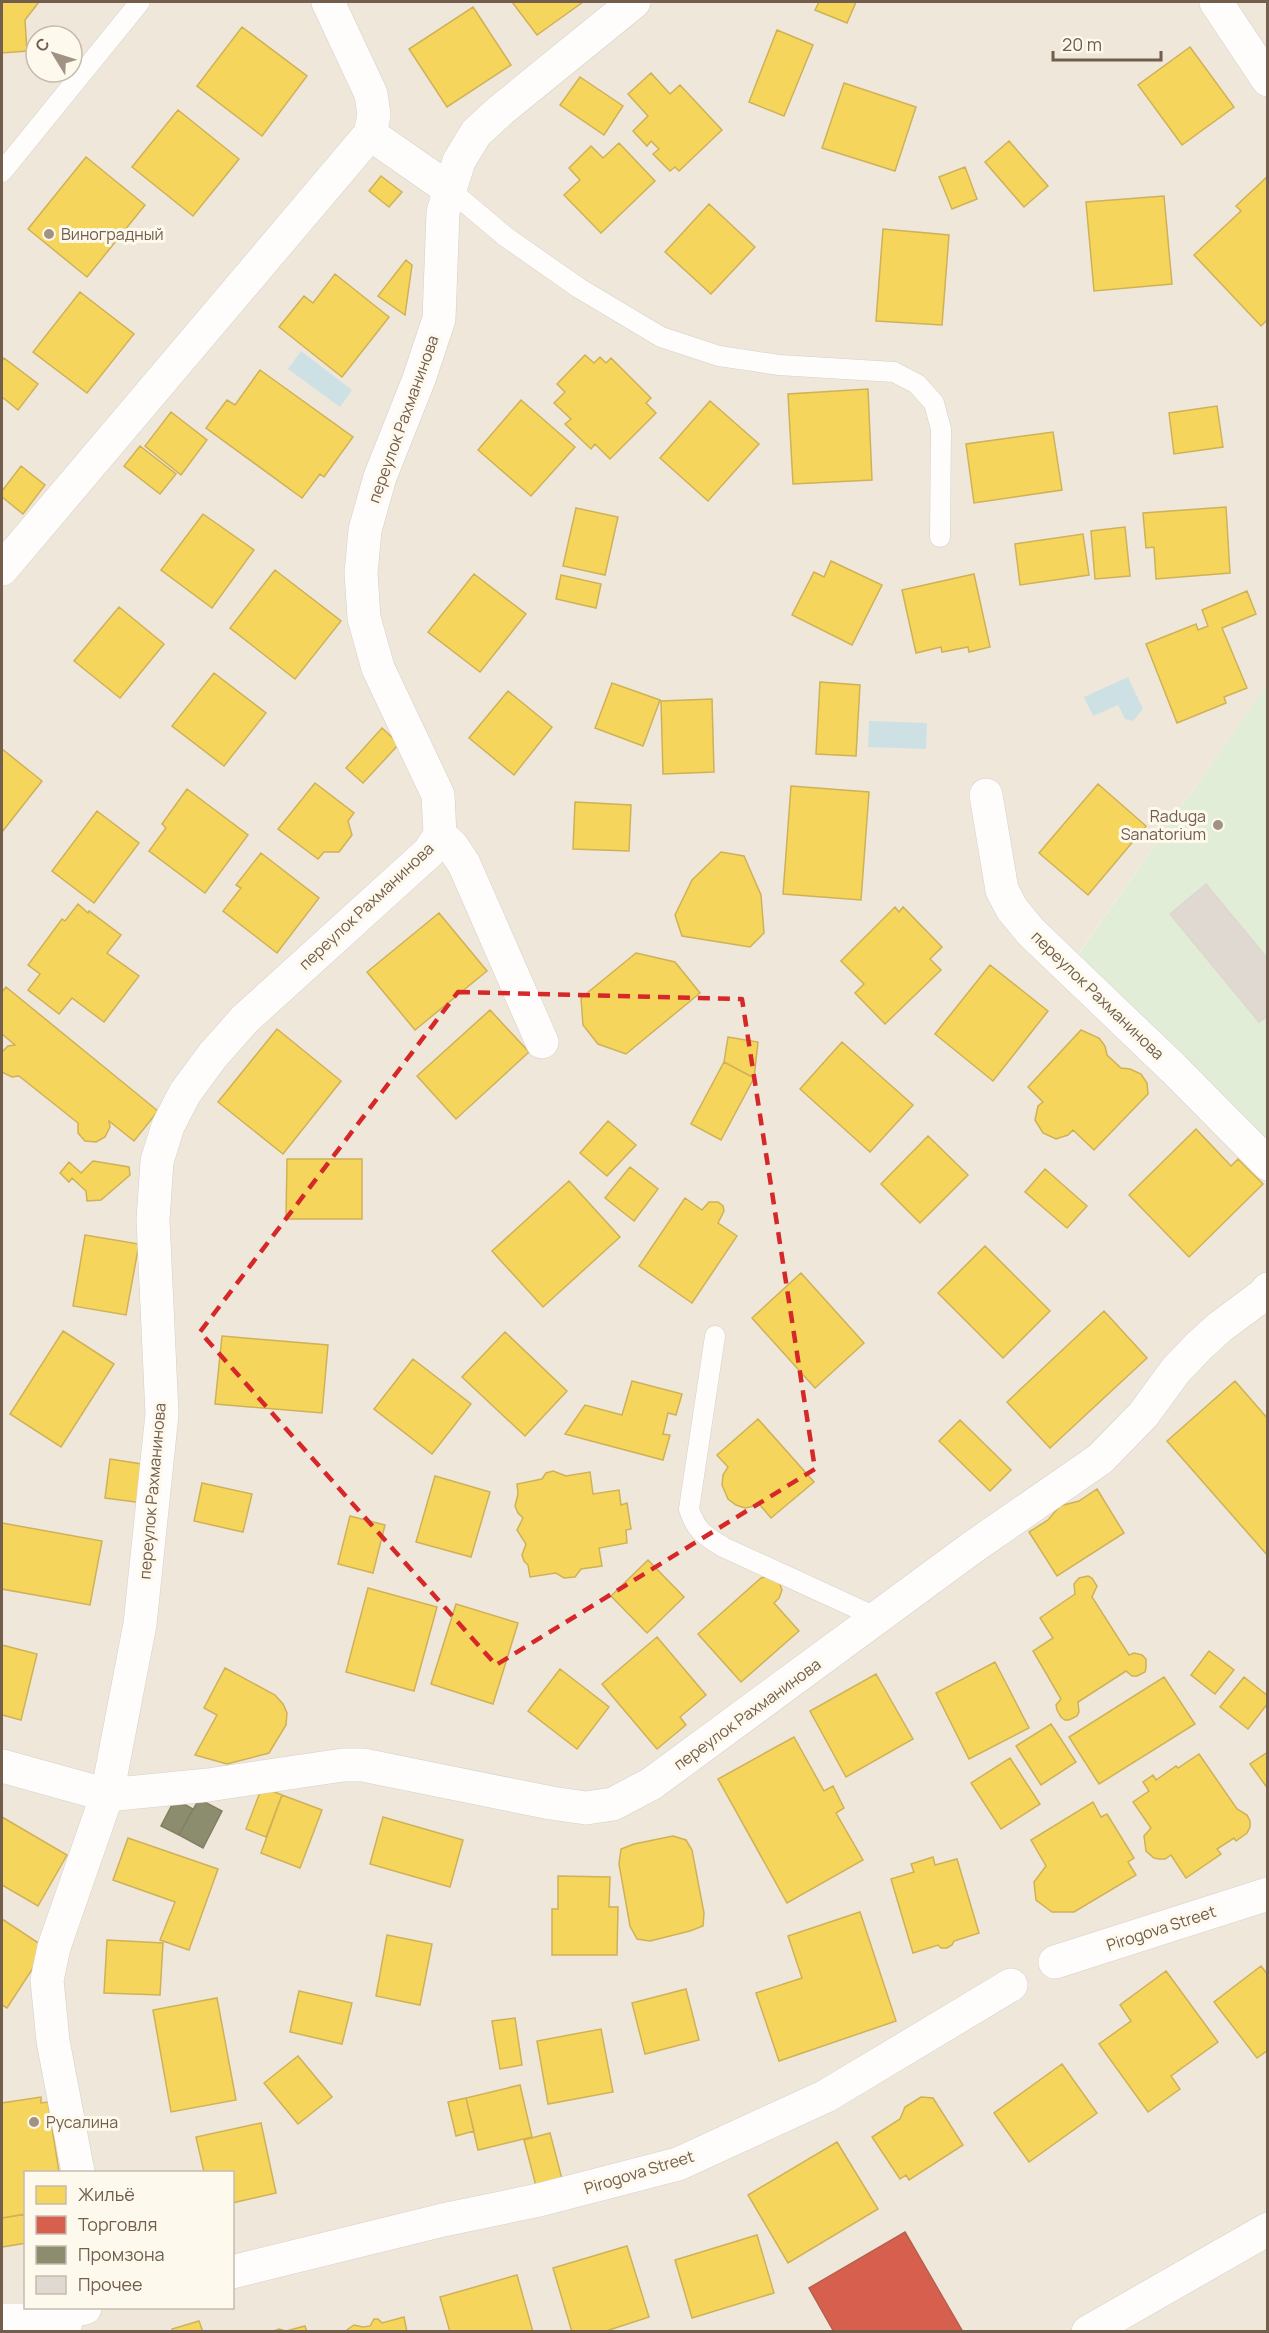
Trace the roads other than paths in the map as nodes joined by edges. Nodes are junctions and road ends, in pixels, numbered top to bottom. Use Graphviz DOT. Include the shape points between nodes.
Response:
graph roads {
  1 [pos="140,2"];
  2 [pos="328,2"];
  3 [pos="634,2"];
  4 [pos="1216,2"];
  5 [pos="1268,80"];
  6 [pos="370,134"];
  7 [pos="2,172"];
  8 [pos="449,189"];
  9 [pos="940,537"];
  10 [pos="2,570"];
  11 [pos="986,795"];
  12 [pos="440,835"];
  13 [pos="542,1042"];
  14 [pos="1268,1164"];
  15 [pos="1266,1295"];
  16 [pos="715,1336"];
  17 [pos="878,1618"];
  18 [pos="2,1766"];
  19 [pos="107,1795"];
  20 [pos="1268,1894"];
  21 [pos="1055,1962"];
  22 [pos="1011,1985"];
  23 [pos="78,2171"];
  24 [pos="1268,2229"];
  25 [pos="234,2271"];
  26 [pos="72,2314"];
  27 [pos="2,2320"];
  28 [pos="1088,2331"];
  1 -- 7 [label="lane"];
  2 -- 6 [label="street" via="371,94 374,115"];
  3 -- 8 [label="street, переулок Рахманинова" via="476,133 459,161"];
  4 -- 5 [label="street"];
  6 -- 8 [label="street"];
  6 -- 10 [label="street"];
  8 -- 9 [label="lane" via="570,282 661,338 718,356 894,372 917,384 934,403 941,429"];
  8 -- 12 [label="street, переулок Рахманинова" via="442,212 438,320 380,477 365,530 361,573 364,618 378,668 438,795"];
  11 -- 14 [label="street, переулок Рахманинова" via="1002,890 1012,909"];
  12 -- 13 [label="street" via="464,864"];
  12 -- 19 [label="street, переулок Рахманинова" via="429,852 245,1019 213,1055 168,1126 157,1161 153,1220 162,1414 140,1624"];
  15 -- 17 [label="street, переулок Рахманинова" via="1220,1326 1199,1346 1143,1415 1100,1459"];
  16 -- 17 [label="lane" via="689,1509 694,1524 723,1547"];
  17 -- 19 [label="street, переулок Рахманинова" via="651,1784 612,1803 586,1808 550,1803 363,1765 325,1766 208,1785"];
  18 -- 19 [label="street, переулок Рахманинова"];
  19 -- 23 [label="street, переулок Рахманинова" via="54,1947 47,1980 53,2041"];
  20 -- 21 [label="street, Pirogova Street"];
  22 -- 25 [label="street, Pirogova Street" via="826,2096 678,2164"];
  24 -- 28 [label="street"];
  26 -- 27 [label="street"];
}
